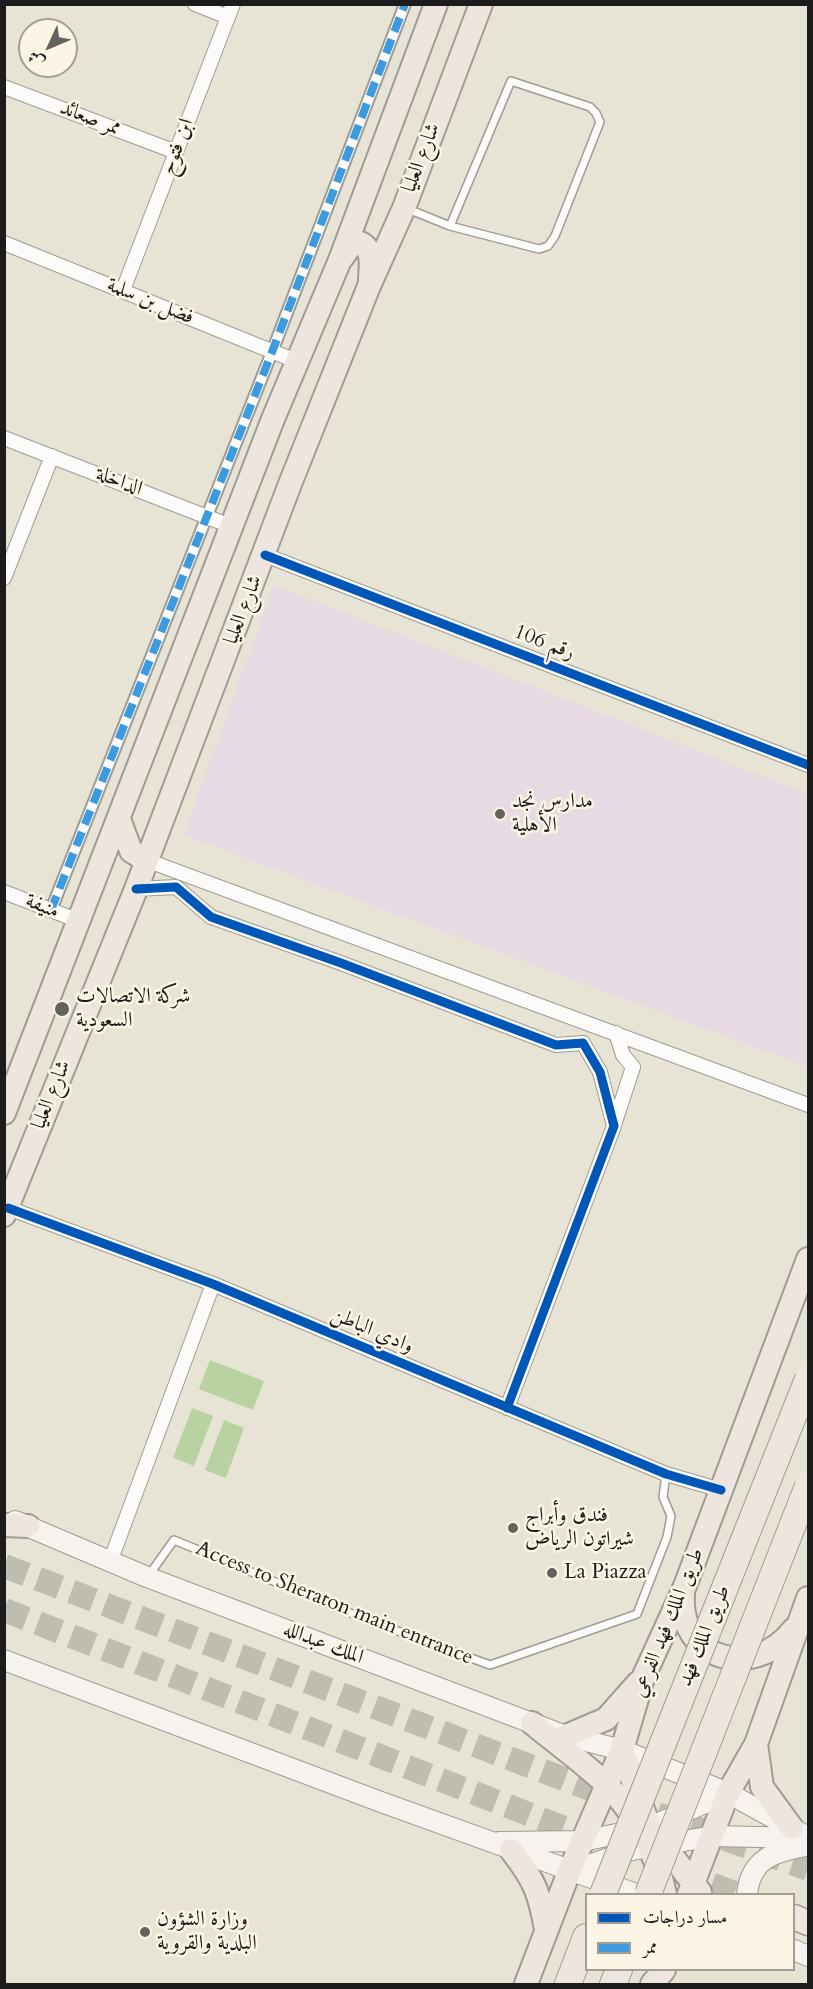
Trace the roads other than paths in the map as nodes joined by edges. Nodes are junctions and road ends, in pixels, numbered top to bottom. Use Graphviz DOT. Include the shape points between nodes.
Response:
graph roads {
  1 [pos="195,4"];
  2 [pos="405,4"];
  3 [pos="436,4"];
  4 [pos="481,4"];
  5 [pos="231,11"];
  6 [pos="4,87"];
  7 [pos="176,152"];
  8 [pos="404,208"];
  9 [pos="450,226"];
  10 [pos="4,243"];
  11 [pos="340,260"];
  12 [pos="369,286"];
  13 [pos="123,290"];
  14 [pos="272,352"];
  15 [pos="296,361"];
  16 [pos="4,438"];
  17 [pos="52,456"];
  18 [pos="207,517"];
  19 [pos="233,527"];
  20 [pos="265,555"];
  21 [pos="4,578"];
  22 [pos="808,765"];
  23 [pos="119,819"];
  24 [pos="146,860"];
  25 [pos="136,889"];
  26 [pos="4,892"];
  27 [pos="51,910"];
  28 [pos="79,921"];
  29 [pos="616,1033"];
  30 [pos="808,1105"];
  31 [pos="4,1113"];
  32 [pos="614,1126"];
  33 [pos="6,1211"];
  34 [pos="808,1259"];
  35 [pos="213,1284"];
  36 [pos="808,1379"];
  37 [pos="507,1408"];
  38 [pos="666,1474"];
  39 [pos="808,1486"];
  40 [pos="720,1490"];
  41 [pos="4,1515"];
  42 [pos="4,1525"];
  43 [pos="28,1526"];
  44 [pos="110,1562"];
  45 [pos="147,1577"];
  46 [pos="685,1586"];
  47 [pos="808,1598"];
  48 [pos="799,1620"];
  49 [pos="4,1660"];
  50 [pos="644,1678"];
  51 [pos="532,1723"];
  52 [pos="566,1736"];
  53 [pos="756,1744"];
  54 [pos="622,1750"];
  55 [pos="608,1786"];
  56 [pos="728,1793"];
  57 [pos="803,1834"];
  58 [pos="713,1836"];
  59 [pos="650,1837"];
  60 [pos="584,1841"];
  61 [pos="808,1845"];
  62 [pos="502,1846"];
  63 [pos="569,1872"];
  64 [pos="695,1891"];
  65 [pos="603,1893"];
  66 [pos="633,1893"];
  67 [pos="648,1893"];
  68 [pos="665,1893"];
  69 [pos="747,1893"];
  70 [pos="546,1930"];
  71 [pos="585,1941"];
  72 [pos="526,1984"];
  73 [pos="568,1984"];
  1 -- 5 [label="street"];
  2 -- 14 [label="street"];
  3 -- 11 [label="main road, شارع العليا"];
  4 -- 8 [label="main road, شارع العليا"];
  5 -- 7 [label="street, ابن فتوح"];
  6 -- 7 [label="street, ممر صعائد"];
  7 -- 13 [label="street, ابن فتوح"];
  8 -- 9 [label="lane"];
  8 -- 12 [label="main road, شارع العليا"];
  9 -- 9 [label="lane" via="512,81 590,107 596,113 600,122 548,246 538,249"];
  10 -- 13 [label="street, فضل بن سلمة"];
  11 -- 12 [label="main road" via="354,241 362,242 369,249 371,261"];
  11 -- 15 [label="main road, شارع العليا"];
  12 -- 20 [label="main road, شارع العليا"];
  13 -- 14 [label="street, فضل بن سلمة"];
  14 -- 15 [label="street, فضل بن سلمة"];
  14 -- 18 [label="street"];
  15 -- 19 [label="main road, شارع العليا"];
  16 -- 17 [label="street, الداخلة"];
  17 -- 18 [label="street, الداخلة"];
  17 -- 21 [label="street"];
  18 -- 19 [label="street, الداخلة"];
  18 -- 27 [label="street"];
  19 -- 23 [label="main road, شارع العليا"];
  20 -- 22 [label="street, رقم 106"];
  20 -- 24 [label="main road, شارع العليا"];
  23 -- 24 [label="main road" via="131,851"];
  23 -- 28 [label="main road, شارع العليا"];
  24 -- 25 [label="main road, شارع العليا"];
  24 -- 29 [label="street"];
  25 -- 32 [label="street" via="176,887 211,917 556,1045 583,1043 600,1072"];
  25 -- 33 [label="main road, شارع العليا"];
  26 -- 27 [label="street, منيفة"];
  27 -- 28 [label="street, منيفة"];
  28 -- 31 [label="main road, شارع العليا"];
  29 -- 30 [label="street"];
  29 -- 32 [label="street" via="623,1055 633,1067"];
  32 -- 37 [label="street"];
  33 -- 35 [label="street, وادي الباطن"];
  34 -- 40 [label="main road, طريق الملك فهد الفرعي"];
  35 -- 37 [label="street, وادي الباطن"];
  35 -- 44 [label="street"];
  36 -- 65 [label="highway, طريق الملك فهد, bridge"];
  37 -- 38 [label="street, وادي الباطن"];
  38 -- 40 [label="street, وادي الباطن"];
  38 -- 45 [label="lane, Access to Sheraton main entrance" via="663,1497 671,1516 667,1537 637,1614 490,1665 365,1619 174,1540"];
  39 -- 67 [label="highway, طريق الملك فهد, bridge"];
  40 -- 46 [label="main road, طريق الملك فهد الفرعي"];
  41 -- 43 [label="main road, الملك عبدالله"];
  42 -- 43 [label="main road"];
  43 -- 44 [label="main road, الملك عبدالله"];
  44 -- 45 [label="main road, الملك عبدالله"];
  45 -- 51 [label="main road, الملك عبدالله"];
  46 -- 48 [label="main road" via="682,1607 686,1624 702,1644 723,1657 740,1660 772,1651"];
  46 -- 50 [label="main road, طريق الملك فهد الفرعي"];
  47 -- 48 [label="main road"];
  48 -- 53 [label="main road"];
  49 -- 62 [label="main road"];
  50 -- 52 [label="main road" via="606,1719"];
  50 -- 54 [label="main road, طريق الملك فهد الفرعي"];
  51 -- 52 [label="main road, الملك عبدالله"];
  51 -- 55 [label="main road"];
  52 -- 54 [label="main road, الملك عبدالله"];
  53 -- 56 [label="main road"];
  53 -- 57 [label="main road" via="762,1787"];
  54 -- 55 [label="main road, طريق الملك فهد الفرعي"];
  54 -- 56 [label="main road, الملك عبدالله"];
  54 -- 59 [label="main road"];
  55 -- 59 [label="main road"];
  55 -- 60 [label="main road, طريق الملك فهد الفرعي"];
  56 -- 57 [label="main road"];
  56 -- 58 [label="main road"];
  56 -- 59 [label="main road"];
  57 -- 58 [label="main road"];
  58 -- 59 [label="main road"];
  58 -- 64 [label="main road"];
  59 -- 60 [label="main road"];
  59 -- 63 [label="main road" via="632,1850"];
  59 -- 64 [label="main road"];
  59 -- 68 [label="main road"];
  60 -- 62 [label="main road"];
  60 -- 63 [label="main road, طريق الملك فهد الفرعي"];
  61 -- 69 [label="main road" via="764,1859 751,1872"];
  62 -- 63 [label="main road"];
  62 -- 70 [label="main road" via="531,1876 539,1892"];
  63 -- 66 [label="main road"];
  63 -- 70 [label="main road, طريق الملك فهد الفرعي"];
  70 -- 72 [label="main road, طريق الملك فهد الفرعي"];
  71 -- 73 [label="highway"];
}
